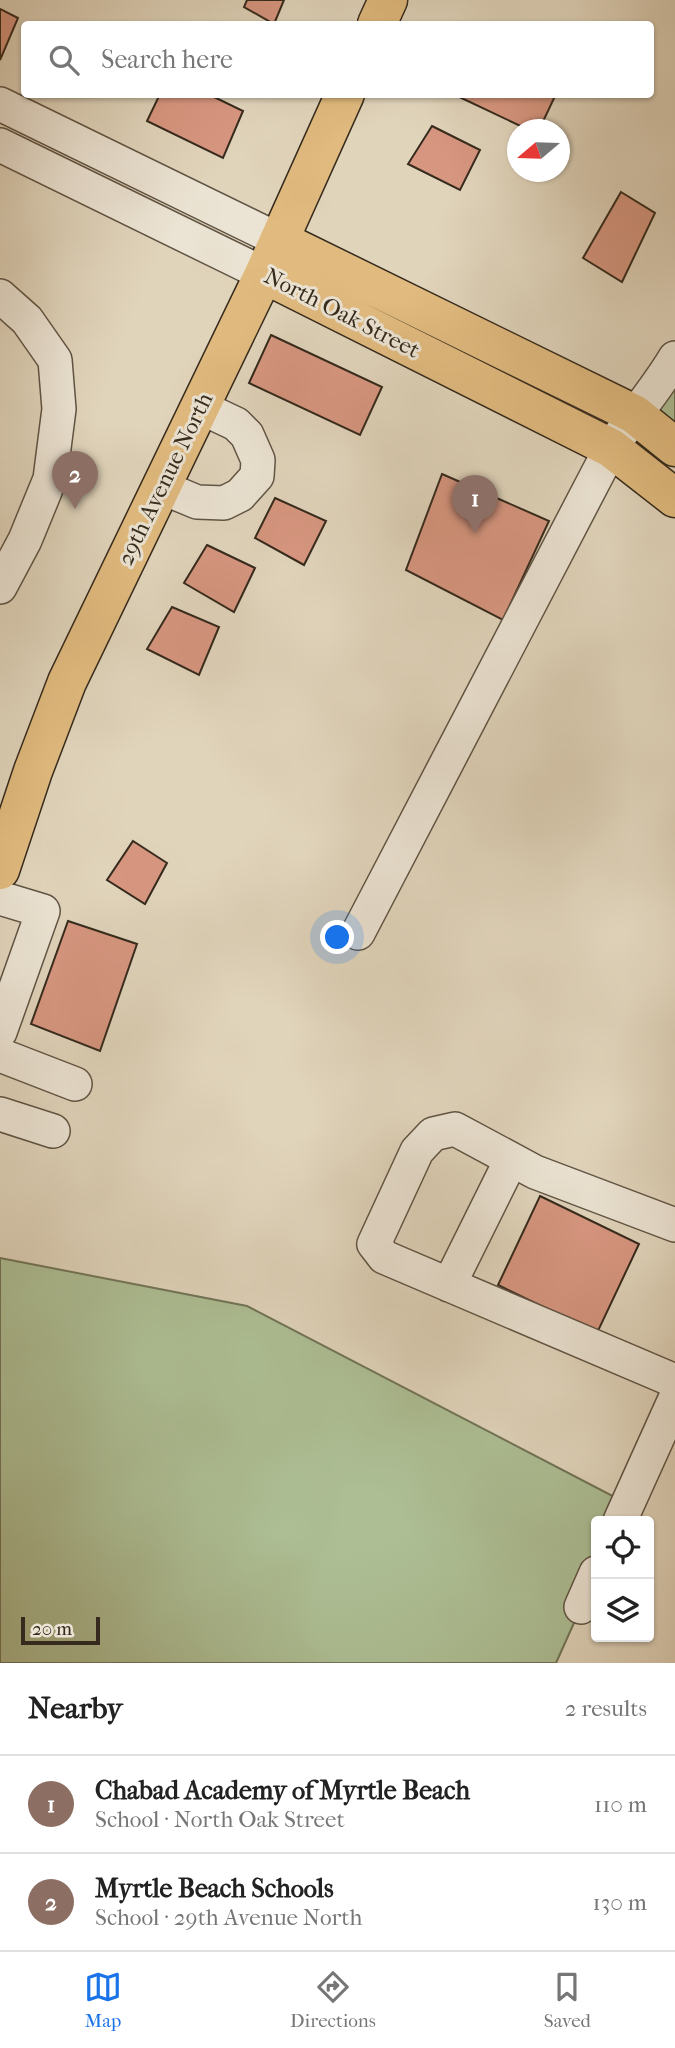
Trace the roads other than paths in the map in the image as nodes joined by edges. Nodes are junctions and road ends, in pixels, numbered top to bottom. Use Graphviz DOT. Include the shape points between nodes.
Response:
graph roads {
  1 [pos="388,0"];
  2 [pos="378,21"];
  3 [pos="343,98"];
  4 [pos="0,104"];
  5 [pos="0,145"];
  6 [pos="271,257"];
  7 [pos="0,296"];
  8 [pos="675,358"];
  9 [pos="200,407"];
  10 [pos="634,414"];
  11 [pos="675,447"];
  12 [pos="611,448"];
  13 [pos="161,486"];
  14 [pos="675,498"];
  15 [pos="0,587"];
  16 [pos="0,870"];
  17 [pos="0,898"];
  18 [pos="358,933"];
  19 [pos="0,1032"];
  20 [pos="0,1055"];
  21 [pos="75,1084"];
  22 [pos="0,1114"];
  23 [pos="53,1131"];
  24 [pos="511,1160"];
  25 [pos="675,1225"];
  26 [pos="449,1285"];
  27 [pos="675,1381"];
  28 [pos="675,1399"];
  29 [pos="622,1516"];
  30 [pos="593,1579"];
  31 [pos="581,1606"];
  1 -- 2 [label="main road"];
  3 -- 6 [label="main road, 29th Avenue North"];
  4 -- 6 [label="street, North Oak Street"];
  5 -- 6 [label="street, North Oak Street"];
  6 -- 9 [label="main road, 29th Avenue North"];
  6 -- 10 [label="main road, North Oak Street"];
  6 -- 12 [label="main road, North Oak Street"];
  7 -- 15 [label="street" via="27,320 55,360 59,409 50,479"];
  8 -- 10 [label="street"];
  9 -- 13 [label="main road, 29th Avenue North"];
  9 -- 13 [label="street" via="236,424 247,435 258,460 257,476 240,495 224,503 197,502"];
  10 -- 11 [label="main road, North Oak Street"];
  10 -- 12 [label="street"];
  12 -- 14 [label="main road, North Oak Street"];
  12 -- 18 [label="street"];
  13 -- 16 [label="main road, 29th Avenue North" via="67,682"];
  17 -- 19 [label="street" via="43,911"];
  20 -- 21 [label="street"];
  22 -- 23 [label="street"];
  24 -- 25 [label="street"];
  24 -- 26 [label="street"];
  24 -- 26 [label="street" via="455,1129 433,1134 417,1151 374,1244 383,1257"];
  26 -- 27 [label="street"];
  28 -- 29 [label="street"];
  30 -- 31 [label="street"];
}
